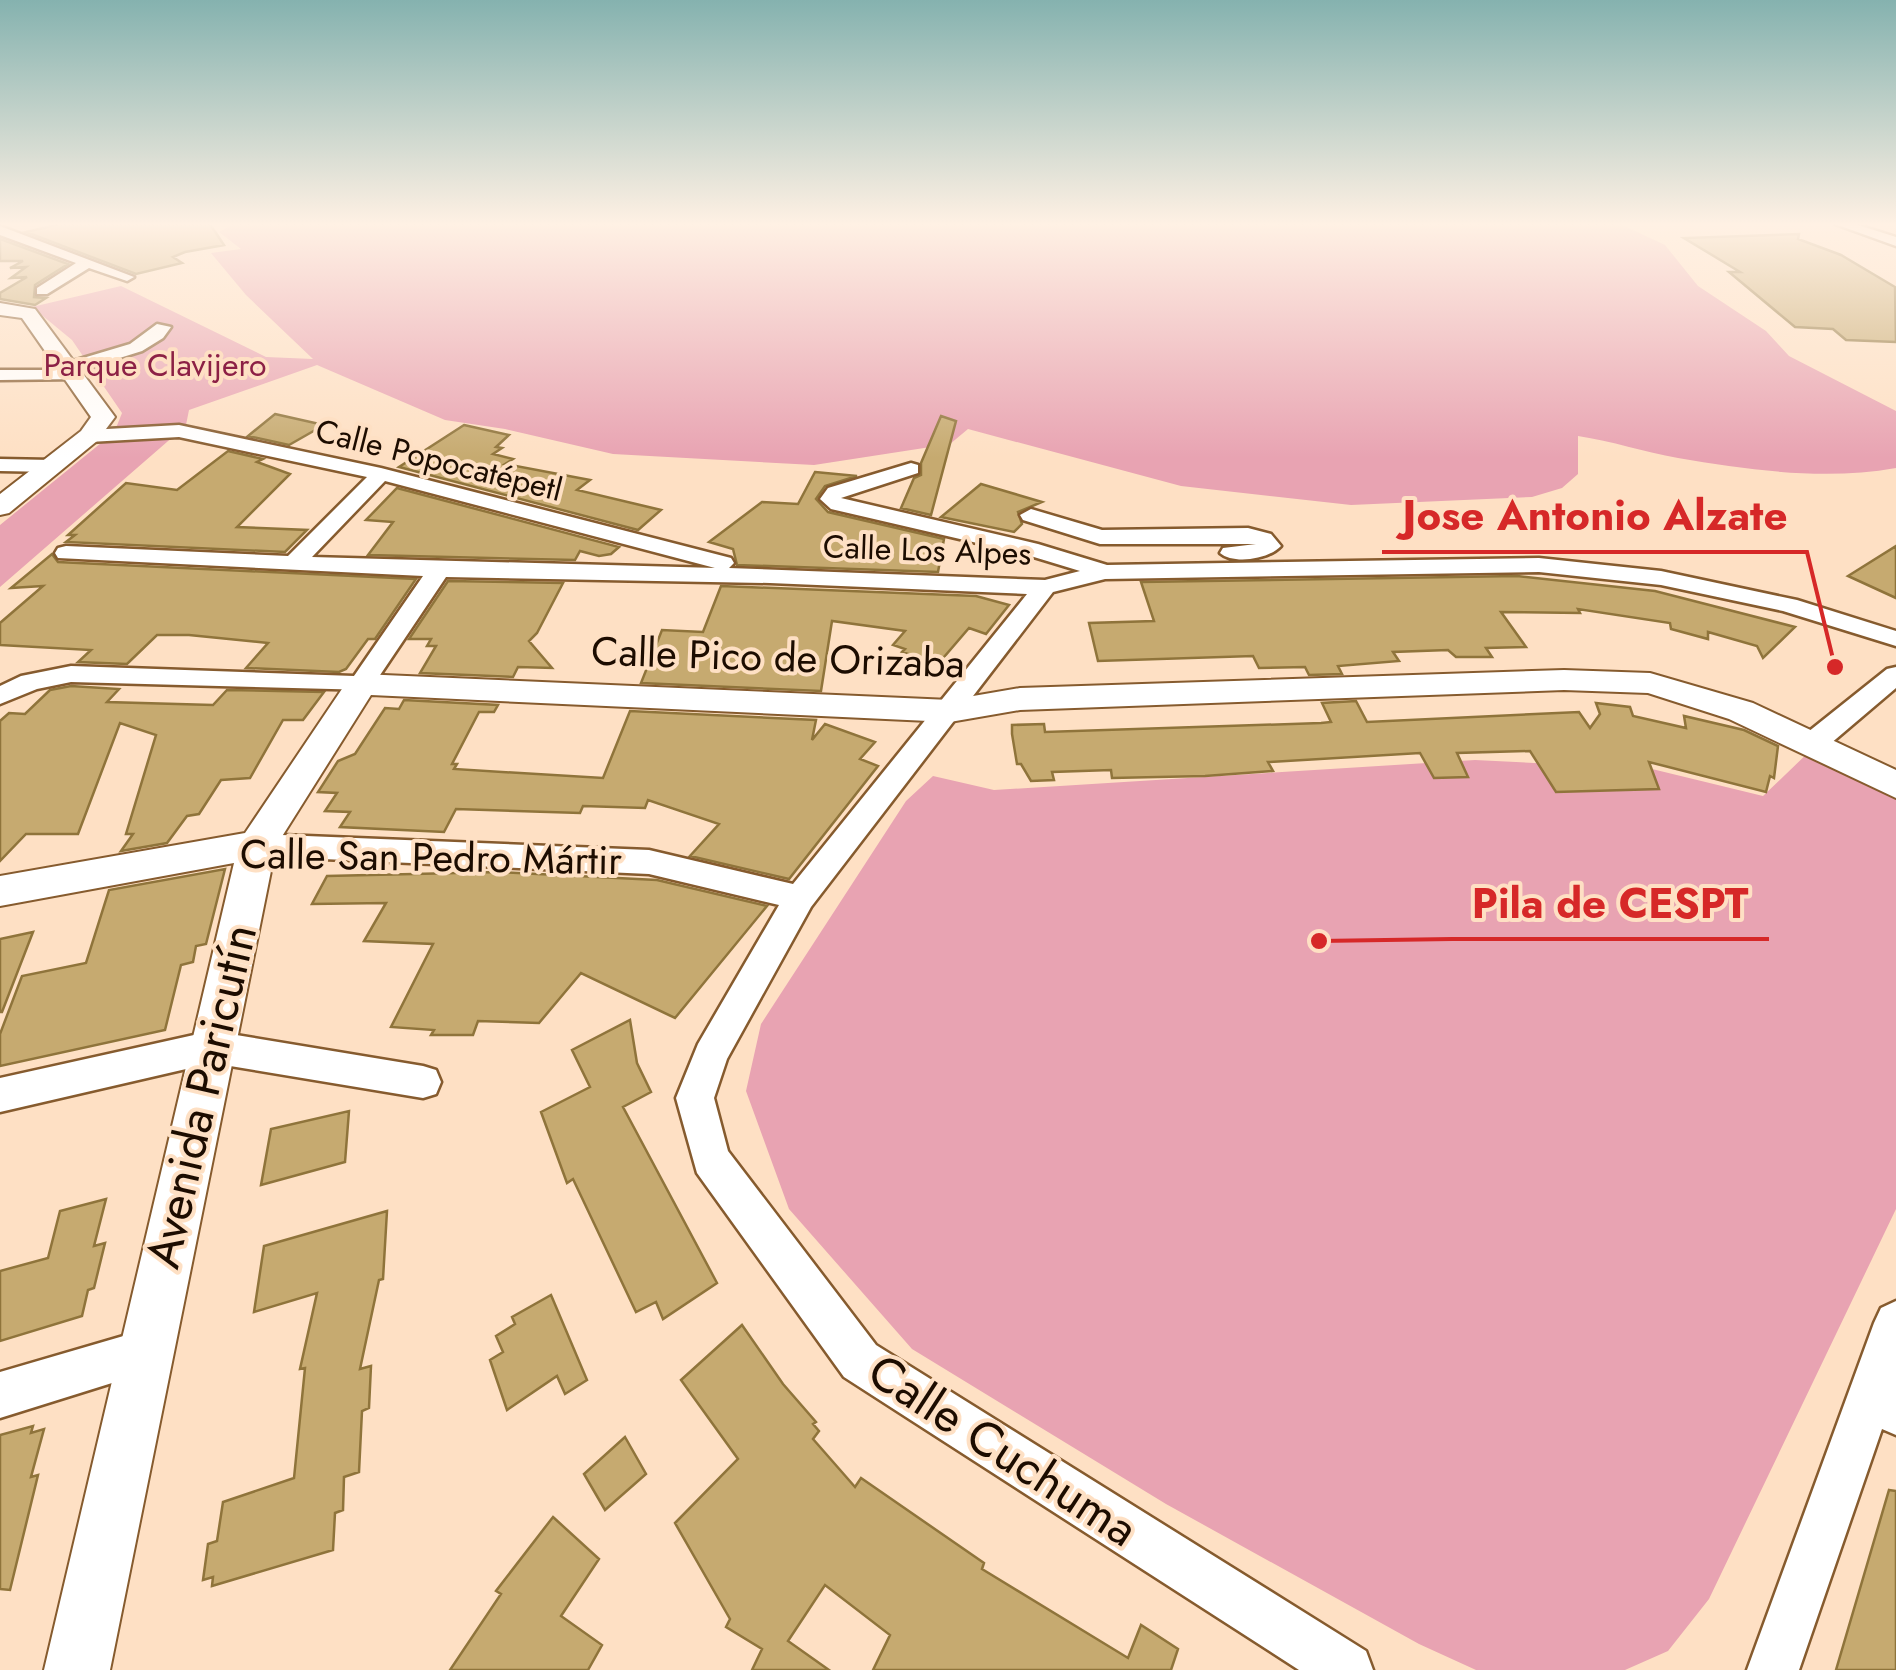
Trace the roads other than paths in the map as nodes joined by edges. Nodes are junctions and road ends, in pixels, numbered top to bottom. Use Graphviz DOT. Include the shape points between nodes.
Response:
graph roads {
  1 [pos="0,309"];
  2 [pos="163,327"];
  3 [pos="72,371"];
  4 [pos="0,375"];
  5 [pos="90,436"];
  6 [pos="0,465"];
  7 [pos="52,466"];
  8 [pos="912,469"];
  9 [pos="380,474"];
  10 [pos="0,507"];
  11 [pos="1032,515"];
  12 [pos="66,554"];
  13 [pos="294,563"];
  14 [pos="439,570"];
  15 [pos="1105,572"];
  16 [pos="770,576"];
  17 [pos="1045,586"];
  18 [pos="1896,639"];
  19 [pos="1896,675"];
  20 [pos="361,684"];
  21 [pos="0,696"];
  22 [pos="950,711"];
  23 [pos="1814,743"];
  24 [pos="1896,785"];
  25 [pos="257,845"];
  26 [pos="0,891"];
  27 [pos="800,898"];
  28 [pos="212,1047"];
  29 [pos="424,1082"];
  30 [pos="0,1095"];
  31 [pos="1896,1324"];
  32 [pos="144,1352"];
  33 [pos="0,1395"];
  34 [pos="1882,1403"];
  35 [pos="78,1670"];
  36 [pos="1346,1670"];
  37 [pos="1773,1670"];
  1 -- 3 [label="street" via="28,313"];
  2 -- 3 [label="street" via="148,343"];
  3 -- 4 [label="street"];
  3 -- 5 [label="street" via="103,418"];
  5 -- 7 [label="street"];
  5 -- 9 [label="street, Calle Popocatépetl" via="179,431"];
  6 -- 7 [label="street"];
  7 -- 10 [label="street"];
  8 -- 15 [label="street" via="830,499"];
  9 -- 13 [label="street"];
  9 -- 16 [label="street, Calle Popocatépetl"];
  11 -- 15 [label="street" via="1100,538 1248,535 1270,546 1149,559"];
  12 -- 13 [label="street, Calle Los Alpes"];
  13 -- 14 [label="street, Calle Los Alpes"];
  14 -- 16 [label="street, Calle Los Alpes"];
  14 -- 20 [label="street, Avenida Paricutín"];
  15 -- 17 [label="street, Calle Los Alpes"];
  15 -- 18 [label="street, Calle Los Alpes" via="1539,566 1698,586 1789,605"];
  16 -- 17 [label="street, Calle Los Alpes"];
  17 -- 22 [label="street, Calle Cuchuma"];
  19 -- 23 [label="street"];
  20 -- 21 [label="street, Calle Pico de Orizaba" via="71,674"];
  20 -- 22 [label="street, Calle Pico de Orizaba"];
  20 -- 25 [label="street, Avenida Paricutín"];
  22 -- 23 [label="street, Calle Pico de Orizaba" via="1020,699 1564,680 1650,683"];
  22 -- 27 [label="street, Calle Cuchuma"];
  23 -- 24 [label="street, Calle Pico de Orizaba"];
  25 -- 26 [label="street, Calle San Pedro Mártir"];
  25 -- 27 [label="street, Calle San Pedro Mártir" via="648,862"];
  25 -- 28 [label="street, Avenida Paricutín"];
  27 -- 36 [label="street, Calle Cuchuma" via="711,1055 695,1098 711,1160 860,1361"];
  28 -- 29 [label="street"];
  28 -- 30 [label="street"];
  28 -- 32 [label="street, Avenida Paricutín"];
  31 -- 34 [label="street"];
  32 -- 33 [label="street"];
  32 -- 35 [label="street, Avenida Paricutín"];
  34 -- 37 [label="street"];
}
